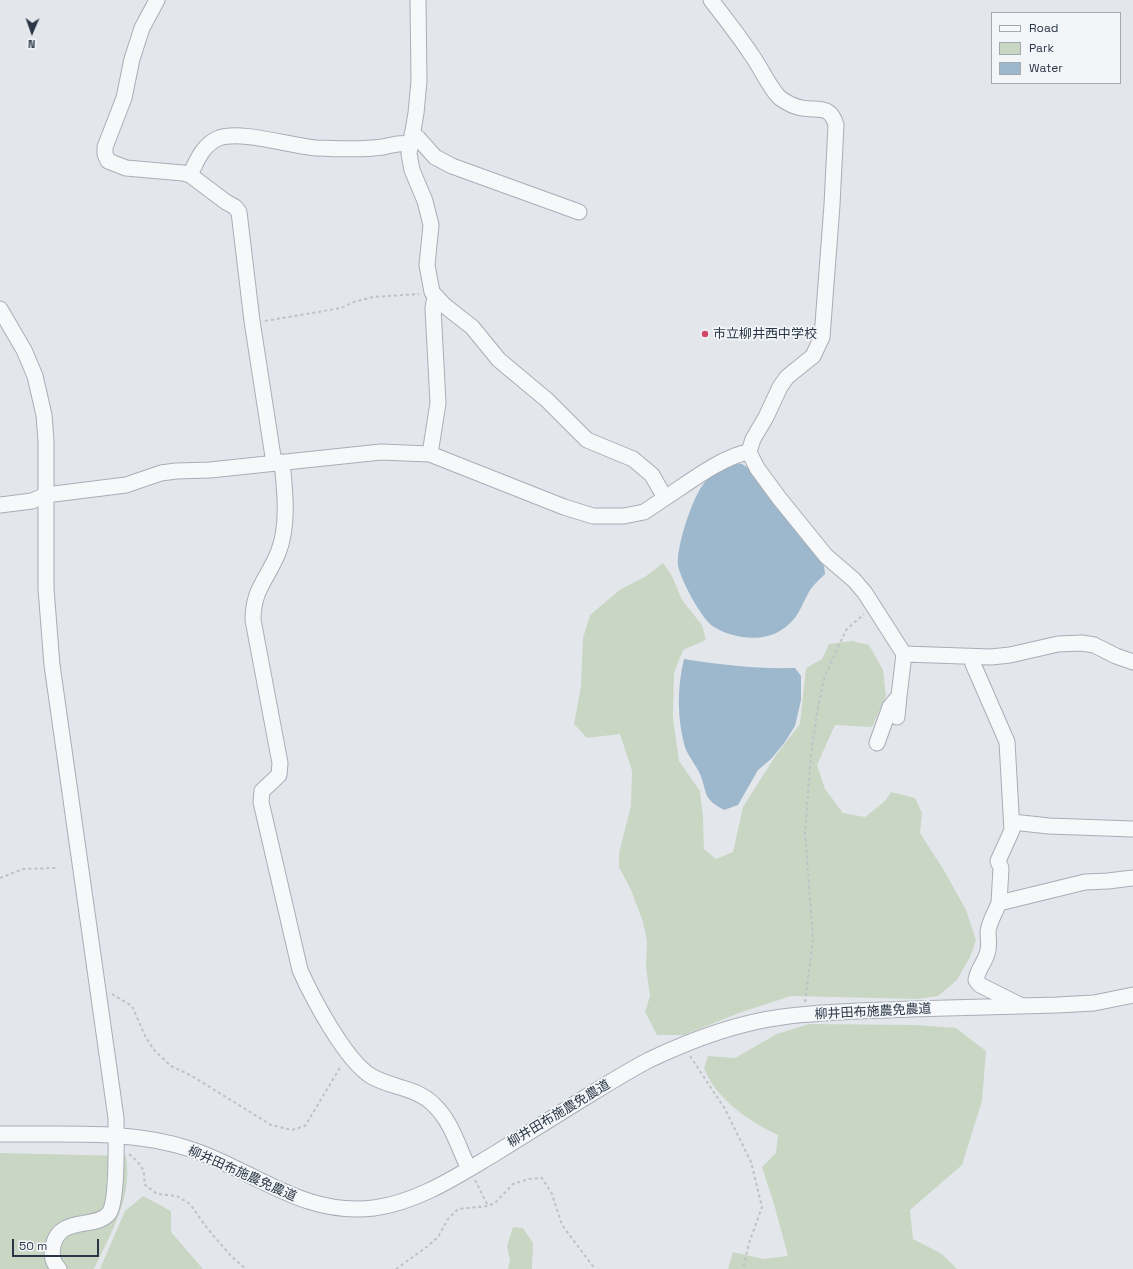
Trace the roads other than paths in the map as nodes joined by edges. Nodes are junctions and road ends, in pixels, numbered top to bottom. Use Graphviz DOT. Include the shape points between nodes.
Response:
graph roads {
  1 [pos="157,0"];
  2 [pos="418,0"];
  3 [pos="712,0"];
  4 [pos="411,139"];
  5 [pos="190,176"];
  6 [pos="579,212"];
  7 [pos="434,294"];
  8 [pos="0,309"];
  9 [pos="749,452"];
  10 [pos="430,454"];
  11 [pos="278,463"];
  12 [pos="46,495"];
  13 [pos="665,498"];
  14 [pos="0,505"];
  15 [pos="904,654"];
  16 [pos="974,657"];
  17 [pos="1133,662"];
  18 [pos="899,696"];
  19 [pos="897,717"];
  20 [pos="877,743"];
  21 [pos="1012,822"];
  22 [pos="1133,829"];
  23 [pos="1133,878"];
  24 [pos="999,903"];
  25 [pos="1133,995"];
  26 [pos="1020,1006"];
  27 [pos="0,1134"];
  28 [pos="116,1142"];
  29 [pos="469,1169"];
  30 [pos="58,1269"];
  1 -- 5 [label="street" via="142,28 124,98 105,147 105,154 108,161 126,168 183,173"];
  2 -- 4 [label="street" via="419,81"];
  3 -- 9 [label="street" via="778,96 796,107 827,111 834,117 836,125 822,337 813,356 787,377 780,387 752,439"];
  4 -- 5 [label="street" via="383,147 316,148 228,136 218,138 202,150"];
  4 -- 6 [label="street" via="418,138 436,156 452,166"];
  4 -- 7 [label="street" via="409,154 412,170 425,201 431,225 427,265"];
  5 -- 11 [label="street" via="236,207 239,212 252,321"];
  7 -- 10 [label="street" via="438,403"];
  7 -- 13 [label="street" via="472,327 500,360 547,400 587,440 633,459 652,475"];
  8 -- 12 [label="street" via="24,350 40,395 46,441"];
  9 -- 13 [label="street" via="725,459"];
  9 -- 15 [label="street" via="757,468 779,498 826,556 854,580"];
  10 -- 11 [label="street" via="381,452"];
  10 -- 13 [label="street" via="593,516 624,516 644,512"];
  11 -- 12 [label="street" via="161,473 126,485"];
  11 -- 29 [label="street" via="284,536 256,594 253,620 280,763 279,775 262,791 261,802 300,970 316,1004 349,1052 370,1075 406,1088 425,1097 434,1105 457,1139"];
  12 -- 14 [label="street" via="32,501"];
  12 -- 28 [label="street" via="46,588 52,665 114,1099"];
  15 -- 16 [label="street"];
  15 -- 18 [label="street"];
  16 -- 17 [label="street" via="1010,655 1058,644 1082,643 1094,645"];
  16 -- 21 [label="street" via="973,664 1007,742"];
  18 -- 19 [label="street"];
  18 -- 20 [label="street" via="890,707"];
  21 -- 22 [label="street"];
  21 -- 24 [label="street" via="1012,830 998,861 1001,868"];
  23 -- 24 [label="street" via="1085,882"];
  24 -- 26 [label="street" via="990,926 987,957 978,969 976,980 980,985"];
  25 -- 26 [label="street, 柳井田布施農免農道" via="1094,1003"];
  26 -- 29 [label="street, 柳井田布施農免農道" via="836,1012 753,1023 694,1041 630,1071"];
  27 -- 28 [label="street, 柳井田布施農免農道"];
  28 -- 29 [label="street, 柳井田布施農免農道" via="158,1141 190,1149 299,1199 322,1206 348,1209 372,1208 411,1199"];
  28 -- 30 [label="street" via="113,1203 109,1213 101,1218 63,1229 54,1240 52,1251 54,1264"];
}
